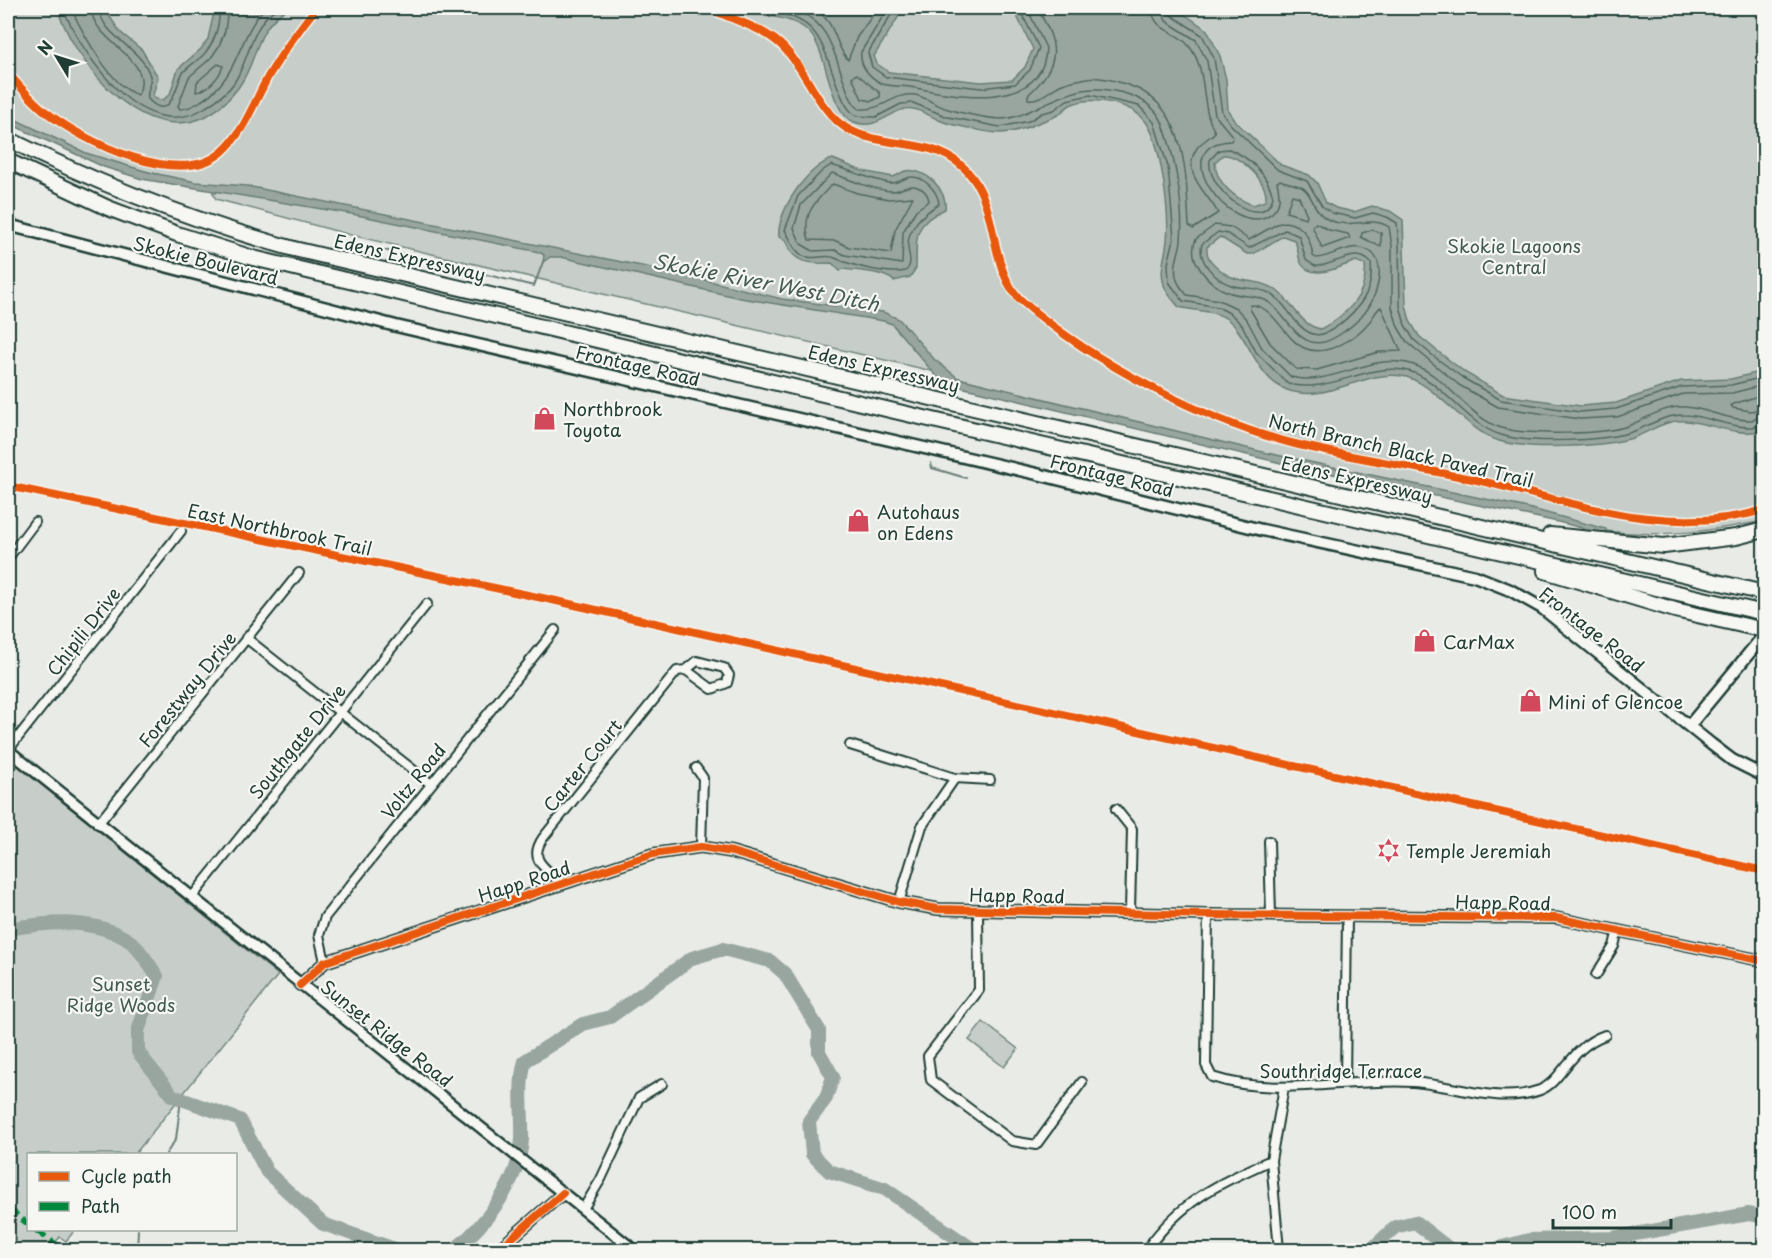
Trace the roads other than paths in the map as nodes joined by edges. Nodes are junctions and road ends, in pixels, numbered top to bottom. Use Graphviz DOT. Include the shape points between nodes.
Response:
graph roads {
  1 [pos="8,139"];
  2 [pos="8,160"];
  3 [pos="8,225"];
  4 [pos="396,326"];
  5 [pos="35,522"];
  6 [pos="1478,526"];
  7 [pos="1764,530"];
  8 [pos="181,531"];
  9 [pos="1472,546"];
  10 [pos="8,558"];
  11 [pos="299,573"];
  12 [pos="1764,593"];
  13 [pos="427,604"];
  14 [pos="1764,613"];
  15 [pos="555,630"];
  16 [pos="1763,635"];
  17 [pos="246,638"];
  18 [pos="686,670"];
  19 [pos="340,712"];
  20 [pos="1689,726"];
  21 [pos="849,745"];
  22 [pos="8,750"];
  23 [pos="696,768"];
  24 [pos="1764,776"];
  25 [pos="956,778"];
  26 [pos="990,780"];
  27 [pos="431,784"];
  28 [pos="1116,809"];
  29 [pos="98,824"];
  30 [pos="1269,841"];
  31 [pos="701,847"];
  32 [pos="563,884"];
  33 [pos="192,897"];
  34 [pos="899,902"];
  35 [pos="978,911"];
  36 [pos="1130,911"];
  37 [pos="1208,915"];
  38 [pos="1271,915"];
  39 [pos="1347,916"];
  40 [pos="1618,930"];
  41 [pos="1764,961"];
  42 [pos="325,962"];
  43 [pos="1596,975"];
  44 [pos="300,985"];
  45 [pos="1764,1033"];
  46 [pos="1605,1035"];
  47 [pos="1764,1046"];
  48 [pos="1082,1082"];
  49 [pos="1345,1082"];
  50 [pos="662,1084"];
  51 [pos="1284,1087"];
  52 [pos="1271,1160"];
  53 [pos="563,1193"];
  54 [pos="582,1209"];
  55 [pos="1279,1250"];
  56 [pos="498,1251"];
  57 [pos="634,1251"];
  58 [pos="1146,1251"];
  1 -- 6 [label="highway, Edens Expressway" via="150,203 294,249"];
  2 -- 9 [label="highway, Edens Expressway" via="108,208 253,258"];
  3 -- 4 [label="main road, Skokie Boulevard"];
  4 -- 20 [label="main road, Frontage Road" via="1262,530 1475,576 1542,608"];
  5 -- 10 [label="street"];
  6 -- 7 [label="highway" via="1664,546"];
  6 -- 12 [label="highway, Edens Expressway"];
  8 -- 22 [label="street, Chipili Drive"];
  9 -- 14 [label="highway, Edens Expressway"];
  9 -- 16 [label="highway"];
  11 -- 17 [label="street, Forestway Drive"];
  13 -- 19 [label="street, Southgate Drive"];
  15 -- 27 [label="street, Voltz Road"];
  16 -- 20 [label="main road"];
  17 -- 19 [label="street"];
  17 -- 29 [label="street, Forestway Drive"];
  18 -- 18 [label="street, Carter Court" via="697,662 724,668 729,675 727,683 712,689"];
  18 -- 32 [label="street, Carter Court" via="677,671 536,849 539,862"];
  19 -- 27 [label="street"];
  19 -- 33 [label="street, Southgate Drive"];
  20 -- 24 [label="main road, Frontage Road" via="1732,760"];
  21 -- 25 [label="street"];
  22 -- 29 [label="street, Sunset Ridge Road"];
  23 -- 31 [label="street" via="704,778"];
  25 -- 26 [label="street"];
  25 -- 34 [label="street" via="922,826"];
  27 -- 42 [label="street, Voltz Road" via="325,917 319,935"];
  28 -- 36 [label="street" via="1132,829"];
  29 -- 33 [label="street, Sunset Ridge Road"];
  30 -- 38 [label="street"];
  31 -- 32 [label="street, Happ Road" via="653,854"];
  31 -- 34 [label="street, Happ Road" via="732,852"];
  32 -- 42 [label="street, Happ Road"];
  33 -- 44 [label="street, Sunset Ridge Road"];
  34 -- 35 [label="street, Happ Road"];
  35 -- 36 [label="street, Happ Road"];
  35 -- 48 [label="street" via="979,990 928,1056 930,1080 1012,1141 1036,1145"];
  36 -- 37 [label="street, Happ Road"];
  37 -- 38 [label="street, Happ Road"];
  37 -- 51 [label="street, Southridge Terrace" via="1206,1065 1212,1077 1228,1082"];
  38 -- 39 [label="street, Happ Road"];
  39 -- 40 [label="street, Happ Road" via="1556,918"];
  39 -- 49 [label="street"];
  40 -- 41 [label="street, Happ Road"];
  40 -- 43 [label="street"];
  42 -- 44 [label="street, Happ Road"];
  44 -- 53 [label="street, Sunset Ridge Road"];
  45 -- 47 [label="street"];
  46 -- 49 [label="street, Southridge Terrace" via="1582,1046 1547,1087 1538,1091 1496,1095 1413,1082"];
  49 -- 51 [label="street, Southridge Terrace"];
  50 -- 54 [label="street" via="639,1098 602,1179"];
  51 -- 52 [label="street"];
  52 -- 55 [label="street"];
  52 -- 58 [label="street" via="1194,1198"];
  53 -- 54 [label="street, Sunset Ridge Road"];
  53 -- 56 [label="street"];
  54 -- 57 [label="street, Sunset Ridge Road"];
}
